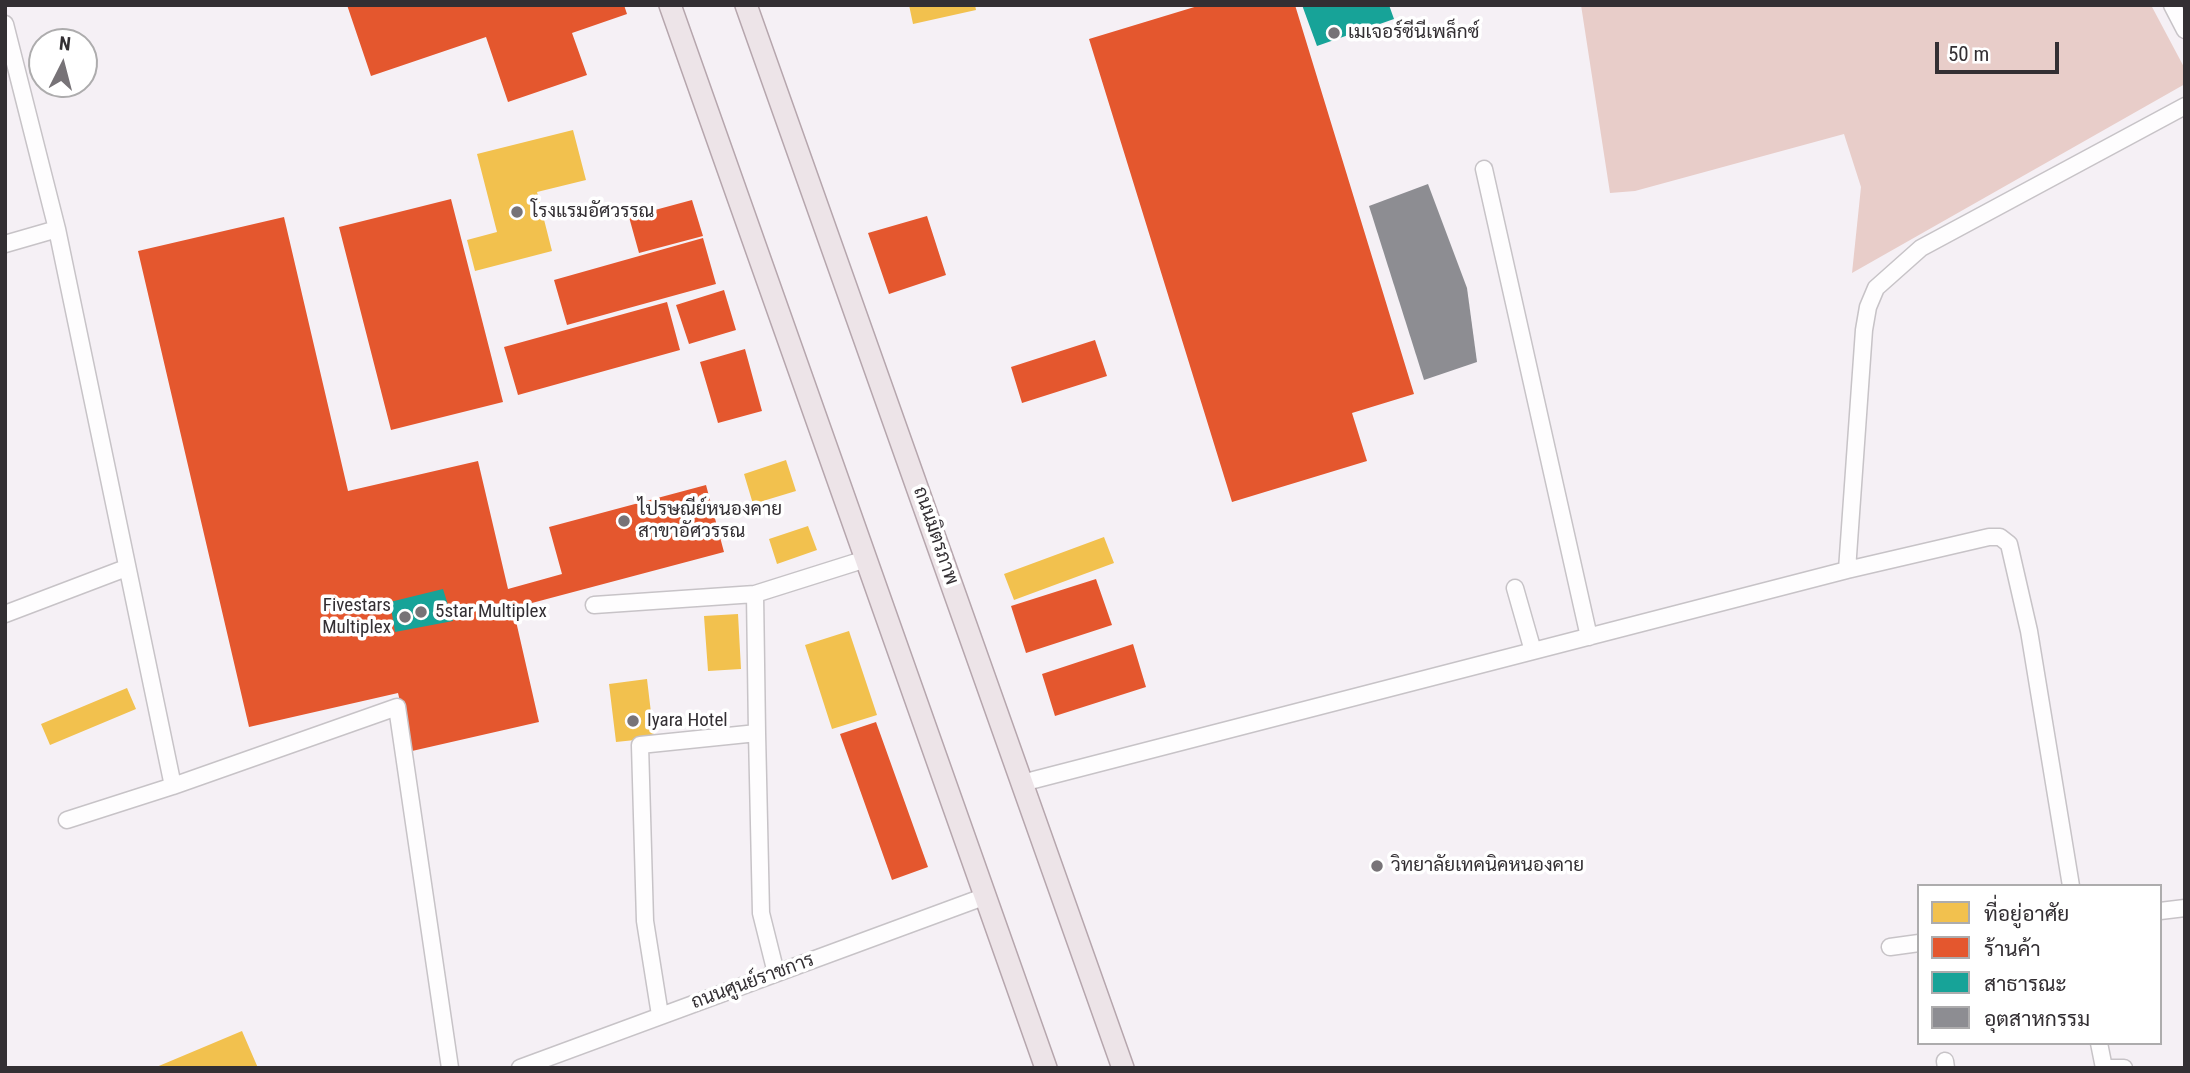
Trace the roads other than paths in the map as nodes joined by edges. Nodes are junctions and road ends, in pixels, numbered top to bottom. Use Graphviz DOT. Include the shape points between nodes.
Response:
graph roads {
  1 [pos="670,5"];
  2 [pos="746,5"];
  3 [pos="2172,5"];
  4 [pos="5,24"];
  5 [pos="2185,30"];
  6 [pos="2185,106"];
  7 [pos="1484,169"];
  8 [pos="57,229"];
  9 [pos="5,244"];
  10 [pos="866,559"];
  11 [pos="126,568"];
  12 [pos="1847,570"];
  13 [pos="1515,588"];
  14 [pos="755,594"];
  15 [pos="594,605"];
  16 [pos="5,614"];
  17 [pos="1589,637"];
  18 [pos="1533,651"];
  19 [pos="757,733"];
  20 [pos="1022,783"];
  21 [pos="173,786"];
  22 [pos="68,820"];
  23 [pos="2071,884"];
  24 [pos="986,896"];
  25 [pos="2185,908"];
  26 [pos="2162,911"];
  27 [pos="1917,943"];
  28 [pos="1890,947"];
  29 [pos="776,973"];
  30 [pos="660,1015"];
  31 [pos="2099,1045"];
  32 [pos="450,1068"];
  33 [pos="520,1068"];
  34 [pos="1046,1068"];
  35 [pos="1123,1068"];
  36 [pos="2103,1068"];
  37 [pos="2124,1068"];
  1 -- 10 [label="main road"];
  2 -- 20 [label="main road, ถนนมิตรภาพ"];
  3 -- 5 [label="street"];
  4 -- 8 [label="street"];
  6 -- 12 [label="street" via="1921,248 1876,288 1864,330"];
  7 -- 17 [label="street"];
  8 -- 9 [label="street"];
  8 -- 11 [label="street"];
  10 -- 14 [label="street"];
  10 -- 24 [label="main road"];
  11 -- 16 [label="street"];
  11 -- 21 [label="street"];
  12 -- 17 [label="street"];
  12 -- 23 [label="street" via="1989,537 2000,537 2009,544 2029,631"];
  13 -- 18 [label="street"];
  14 -- 15 [label="street"];
  14 -- 19 [label="street"];
  17 -- 18 [label="street"];
  18 -- 20 [label="street"];
  19 -- 29 [label="street" via="761,913"];
  19 -- 30 [label="street" via="640,745 645,920"];
  20 -- 35 [label="main road, ถนนมิตรภาพ"];
  21 -- 22 [label="street"];
  21 -- 32 [label="street" via="397,708"];
  24 -- 29 [label="street, ถนนศูนย์ราชการ"];
  24 -- 34 [label="main road"];
  25 -- 26 [label="street"];
  27 -- 28 [label="street"];
  29 -- 30 [label="street, ถนนศูนย์ราชการ"];
  30 -- 33 [label="street, ถนนศูนย์ราชการ"];
  31 -- 36 [label="street"];
  36 -- 37 [label="street"];
}
